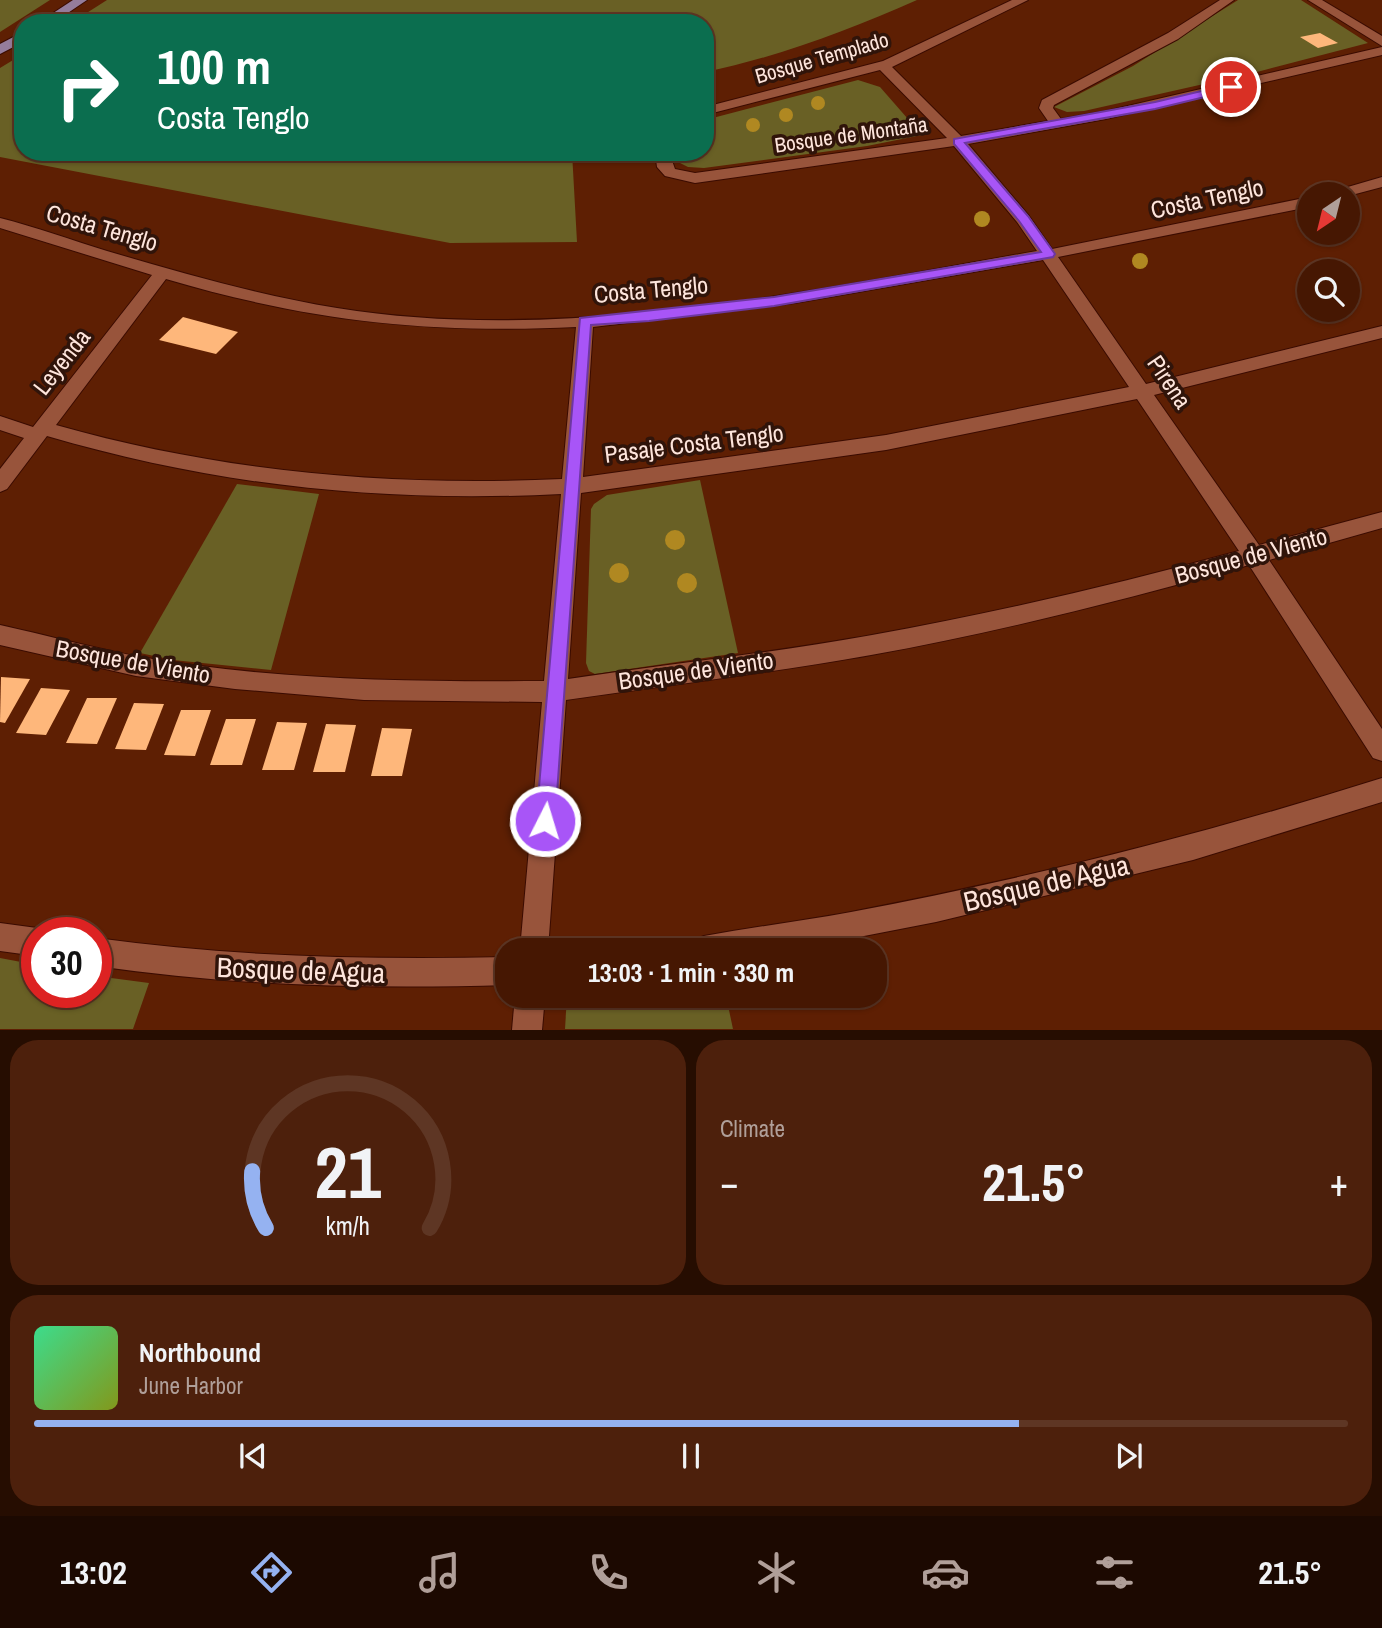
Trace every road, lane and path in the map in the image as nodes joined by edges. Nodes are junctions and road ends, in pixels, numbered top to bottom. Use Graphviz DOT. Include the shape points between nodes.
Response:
graph roads {
  1 [pos="81,0"];
  2 [pos="1022,0"];
  3 [pos="1228,0"];
  4 [pos="1314,0"];
  5 [pos="58,14"];
  6 [pos="1382,42"];
  7 [pos="1382,51"];
  8 [pos="883,65"];
  9 [pos="714,109"];
  10 [pos="1057,123"];
  11 [pos="958,141"];
  12 [pos="664,161"];
  13 [pos="1382,182"];
  14 [pos="1360,188"];
  15 [pos="1297,205"];
  16 [pos="0,223"];
  17 [pos="1049,254"];
  18 [pos="164,271"];
  19 [pos="585,321"];
  20 [pos="1382,332"];
  21 [pos="1143,390"];
  22 [pos="0,423"];
  23 [pos="39,432"];
  24 [pos="0,484"];
  25 [pos="573,486"];
  26 [pos="1382,520"];
  27 [pos="1254,555"];
  28 [pos="0,635"];
  29 [pos="557,691"];
  30 [pos="1382,750"];
  31 [pos="1382,790"];
  32 [pos="0,937"];
  33 [pos="535,938"];
  34 [pos="777,938"];
  35 [pos="21,940"];
  36 [pos="112,954"];
  37 [pos="495,971"];
  38 [pos="529,1008"];
  39 [pos="527,1030"];
  1 -- 5 [label="main road"];
  2 -- 8 [label="street, Bosque Templado"];
  3 -- 10 [label="street" via="1173,36 1047,103"];
  4 -- 6 [label="street"];
  7 -- 10 [label="street, Bosque de Montaña" via="1155,106"];
  8 -- 9 [label="street, Bosque Templado"];
  8 -- 11 [label="street, Pirena"];
  10 -- 11 [label="street, Bosque de Montaña"];
  11 -- 12 [label="street, Bosque de Montaña" via="695,178 670,173"];
  11 -- 17 [label="street, Pirena"];
  13 -- 14 [label="street"];
  15 -- 17 [label="street, Costa Tenglo"];
  16 -- 18 [label="street, Costa Tenglo"];
  17 -- 19 [label="street, Costa Tenglo" via="774,302"];
  17 -- 21 [label="street, Pirena"];
  18 -- 19 [label="street, Costa Tenglo" via="291,305 378,319"];
  18 -- 23 [label="street, Leyenda"];
  19 -- 25 [label="street"];
  20 -- 21 [label="street, Pasaje Costa Tenglo"];
  21 -- 25 [label="street, Pasaje Costa Tenglo" via="964,431"];
  21 -- 27 [label="street, Pirena"];
  22 -- 23 [label="street, Pasaje Costa Tenglo"];
  23 -- 24 [label="street, Leyenda"];
  23 -- 25 [label="street, Pasaje Costa Tenglo" via="152,458 278,479 423,489"];
  25 -- 29 [label="street"];
  26 -- 27 [label="street, Bosque de Viento"];
  27 -- 29 [label="street, Bosque de Viento" via="1136,588 871,645"];
  27 -- 30 [label="street, Pirena"];
  28 -- 29 [label="street, Bosque de Viento" via="136,666 235,679 378,689"];
  29 -- 33 [label="street"];
  31 -- 34 [label="street, Bosque de Agua" via="1287,821 1026,889"];
  32 -- 35 [label="street"];
  36 -- 37 [label="street, Bosque de Agua" via="253,969 391,974"];
  38 -- 39 [label="street"];
}
